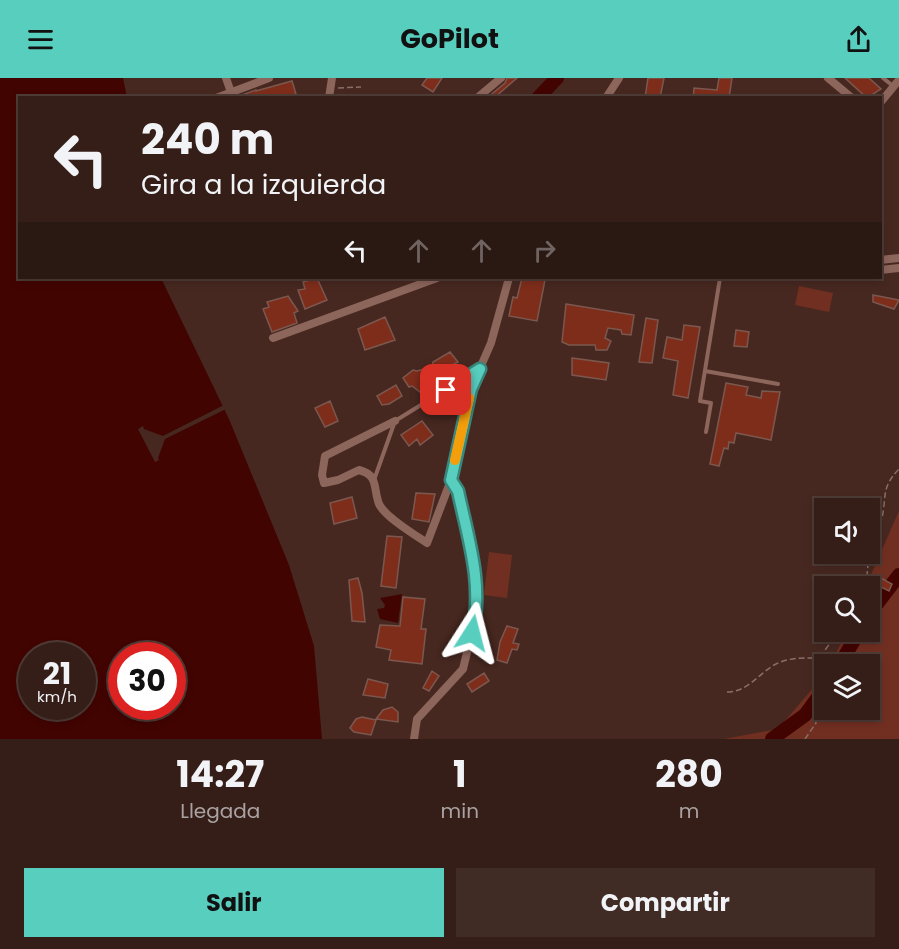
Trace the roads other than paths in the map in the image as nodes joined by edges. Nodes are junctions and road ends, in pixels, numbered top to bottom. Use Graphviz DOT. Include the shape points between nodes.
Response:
graph roads {
  1 [pos="226,78"];
  2 [pos="269,78"];
  3 [pos="332,78"];
  4 [pos="501,78"];
  5 [pos="620,78"];
  6 [pos="828,78"];
  7 [pos="883,78"];
  8 [pos="896,83"];
  9 [pos="232,95"];
  10 [pos="330,96"];
  11 [pos="479,96"];
  12 [pos="607,96"];
  13 [pos="850,96"];
  14 [pos="882,100"];
  15 [pos="899,258"];
  16 [pos="882,260"];
  17 [pos="899,268"];
  18 [pos="882,270"];
  19 [pos="433,279"];
  20 [pos="508,279"];
  21 [pos="720,279"];
  22 [pos="273,338"];
  23 [pos="480,369"];
  24 [pos="705,371"];
  25 [pos="778,384"];
  26 [pos="395,421"];
  27 [pos="706,432"];
  28 [pos="374,480"];
  29 [pos="451,480"];
  30 [pos="414,739"];
  1 -- 9 [label="street"];
  2 -- 9 [label="street"];
  3 -- 10 [label="street"];
  4 -- 11 [label="street"];
  5 -- 12 [label="street"];
  6 -- 13 [label="street"];
  7 -- 8 [label="lane"];
  8 -- 14 [label="street"];
  15 -- 16 [label="street"];
  17 -- 18 [label="street"];
  19 -- 22 [label="street"];
  20 -- 23 [label="street"];
  21 -- 24 [label="lane"];
  23 -- 26 [label="lane"];
  23 -- 29 [label="street" via="471,389"];
  24 -- 25 [label="lane"];
  24 -- 27 [label="lane" via="700,401 711,403"];
  26 -- 28 [label="lane"];
  26 -- 28 [label="street" via="325,456 324,483 359,470 368,472"];
  28 -- 29 [label="street" via="380,506 427,543"];
  29 -- 30 [label="street" via="458,491 476,577 476,615 463,669 417,719"];
}
